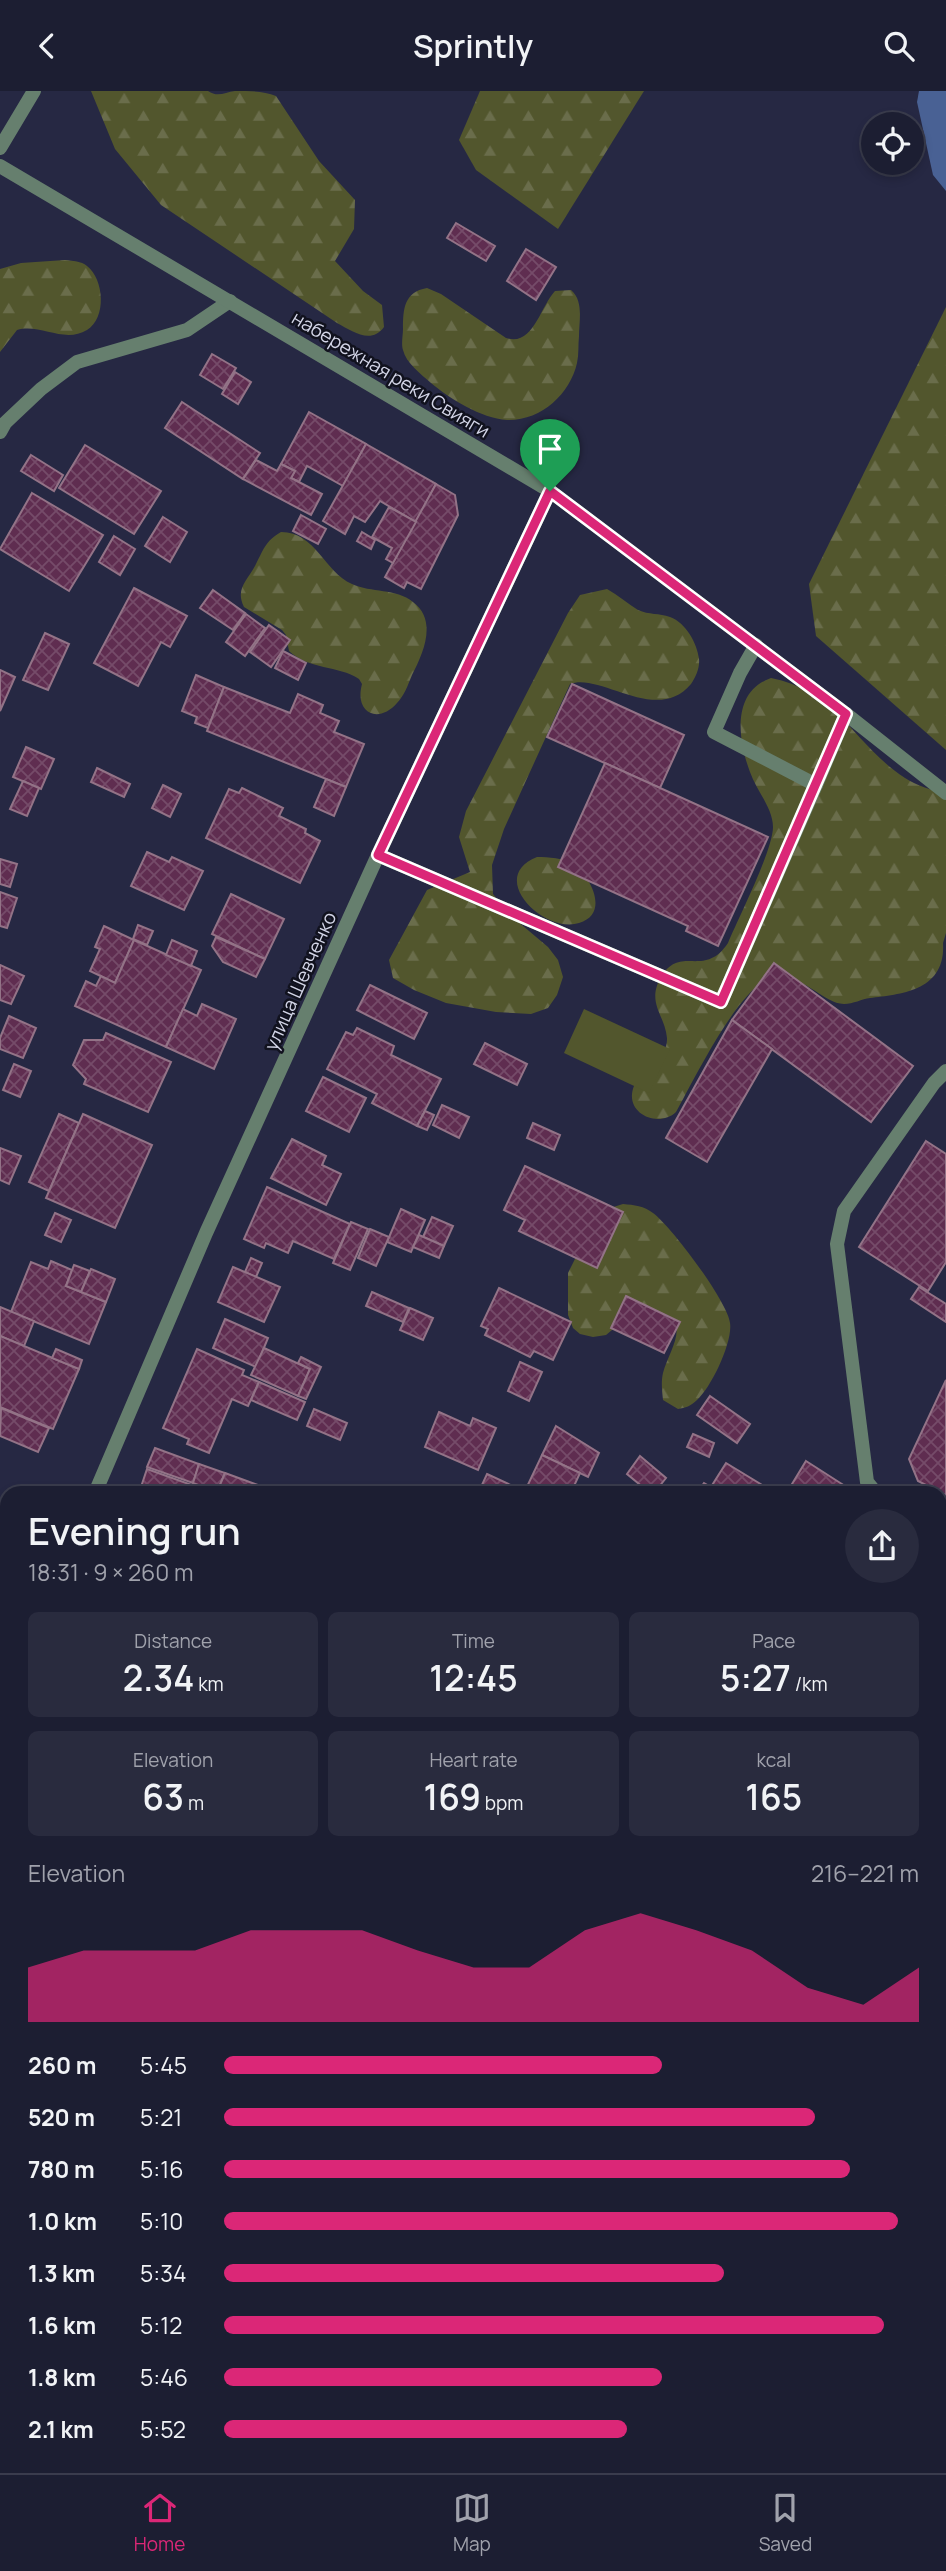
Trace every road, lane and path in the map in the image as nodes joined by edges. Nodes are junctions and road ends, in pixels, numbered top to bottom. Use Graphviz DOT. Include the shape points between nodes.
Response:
graph roads {
  1 [pos="34,91"];
  2 [pos="0,148"];
  3 [pos="0,166"];
  4 [pos="230,302"];
  5 [pos="2,426"];
  6 [pos="550,491"];
  7 [pos="756,645"];
  8 [pos="846,714"];
  9 [pos="816,785"];
  10 [pos="946,793"];
  11 [pos="378,855"];
  12 [pos="946,1071"];
  13 [pos="98,1486"];
  14 [pos="870,1486"];
  1 -- 2 [label="street"];
  3 -- 4 [label="street, набережная реки Свияги"];
  4 -- 5 [label="street" via="187,330 77,362"];
  4 -- 6 [label="street, набережная реки Свияги"];
  6 -- 7 [label="street, набережная реки Свияги"];
  6 -- 11 [label="street, улица Шевченко"];
  7 -- 8 [label="street, набережная реки Свияги"];
  7 -- 9 [label="street" via="714,733"];
  8 -- 9 [label="street"];
  8 -- 10 [label="street, набережная реки Свияги"];
  9 -- 11 [label="street" via="721,1002"];
  11 -- 13 [label="street, улица Шевченко" via="206,1233"];
  12 -- 14 [label="street" via="844,1211 837,1244"];
}
